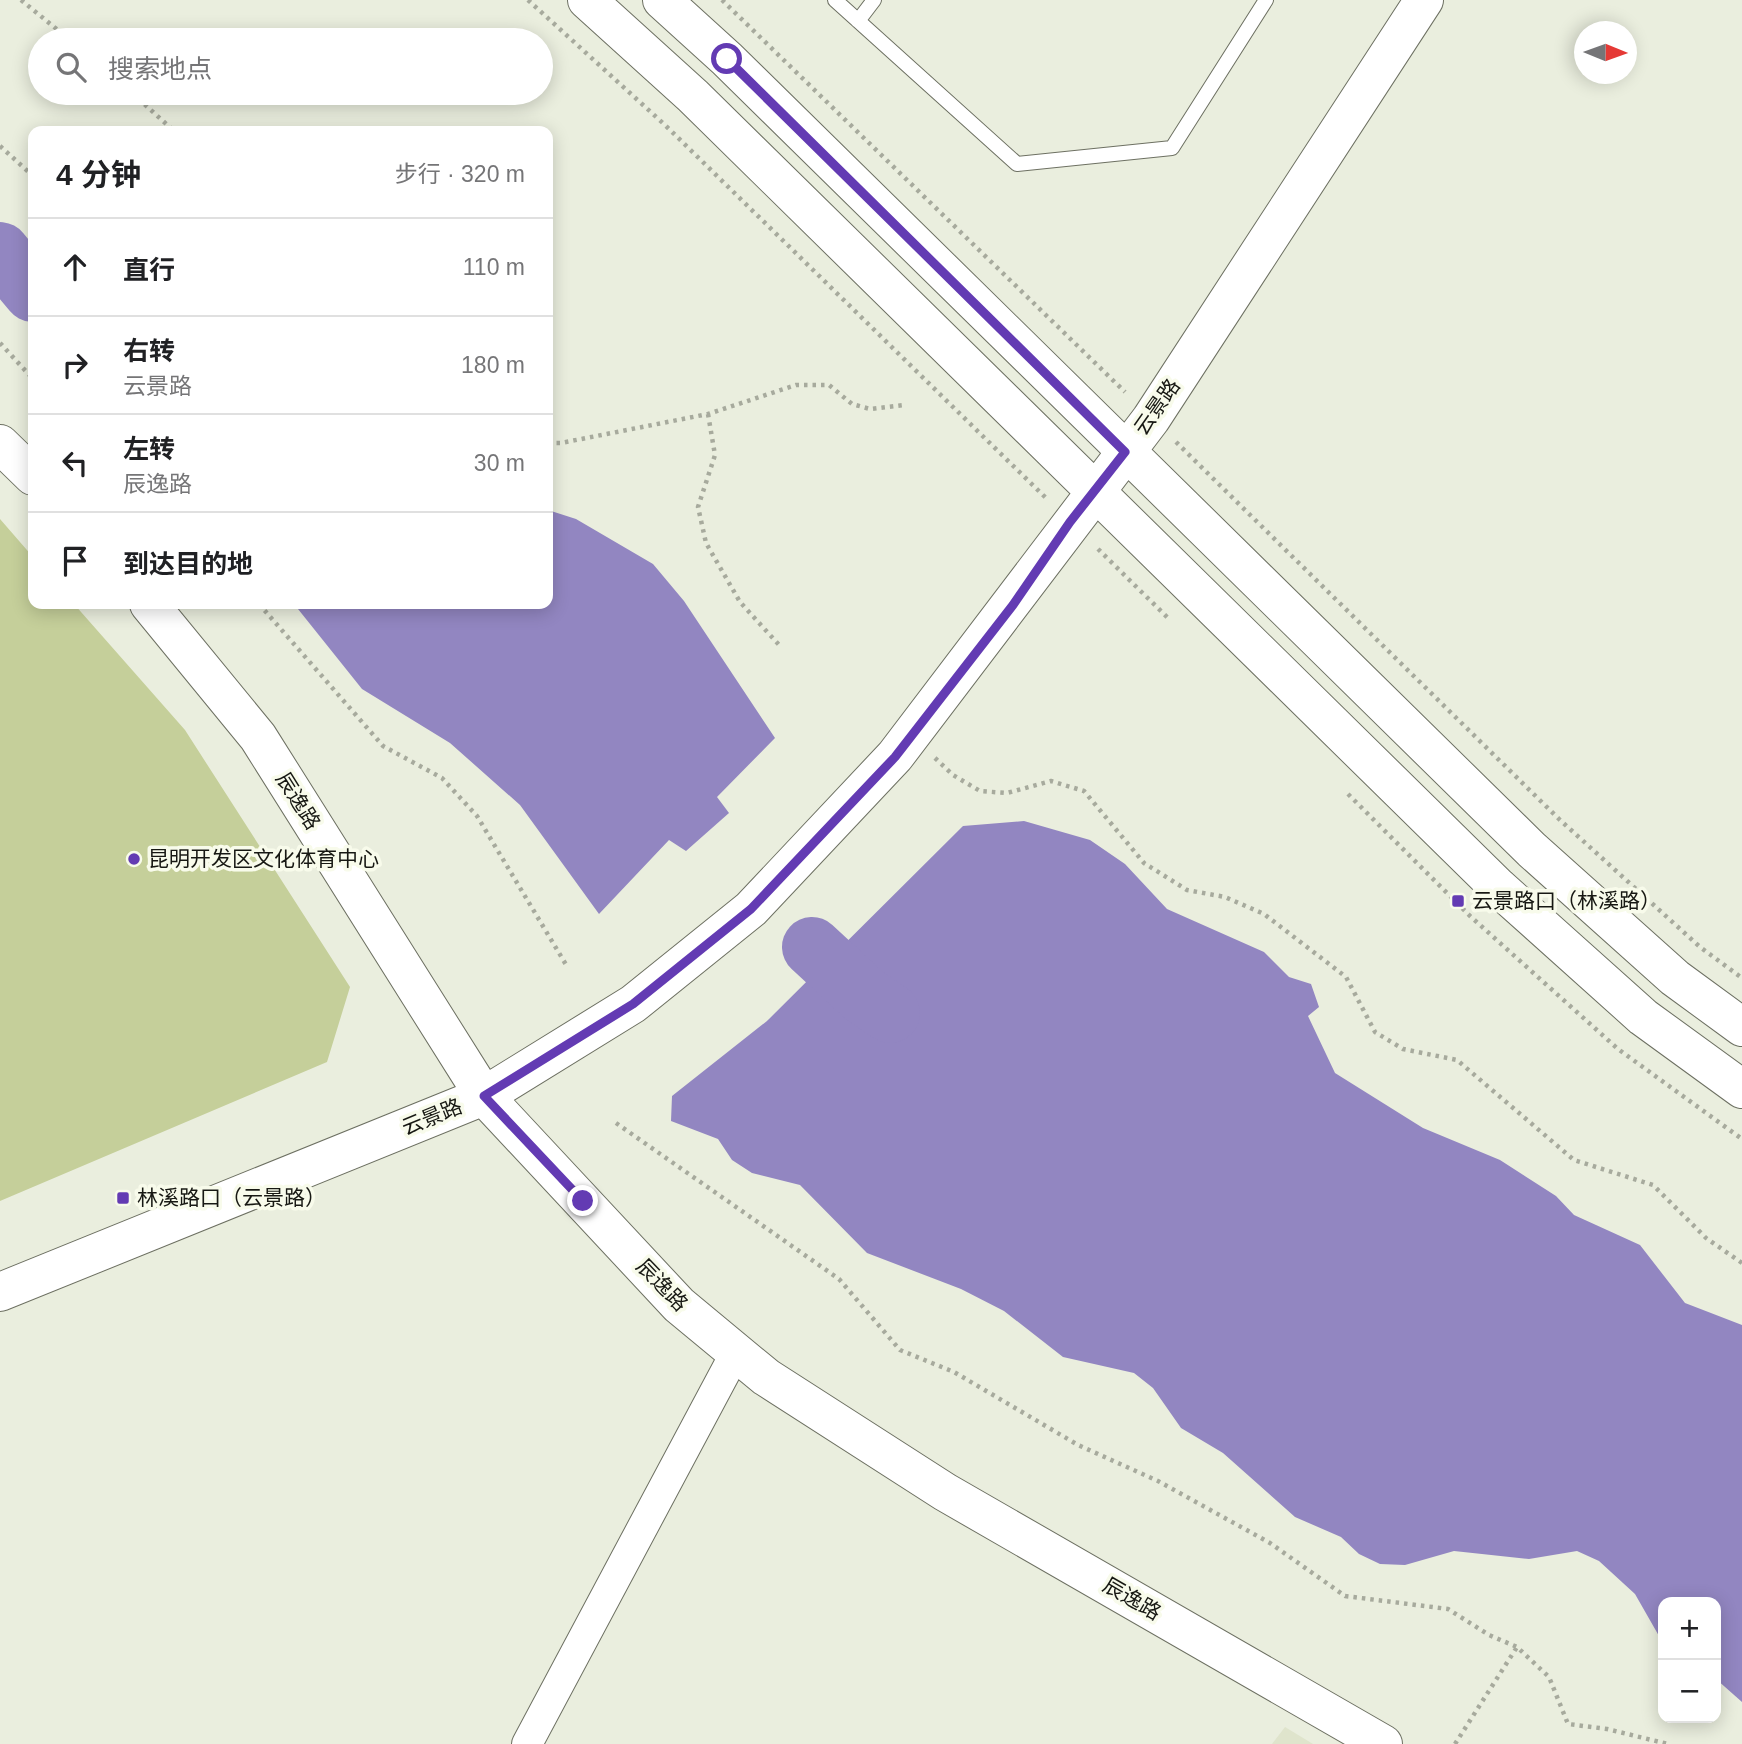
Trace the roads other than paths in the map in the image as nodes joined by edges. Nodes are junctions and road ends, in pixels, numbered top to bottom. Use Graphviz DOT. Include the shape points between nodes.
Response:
graph roads {
  1 [pos="587,0"];
  2 [pos="662,0"];
  3 [pos="835,0"];
  4 [pos="874,0"];
  5 [pos="1266,0"];
  6 [pos="1424,0"];
  7 [pos="858,21"];
  8 [pos="0,444"];
  9 [pos="1125,452"];
  10 [pos="28,471"];
  11 [pos="1096,490"];
  12 [pos="153,609"];
  13 [pos="1742,1027"];
  14 [pos="1742,1089"];
  15 [pos="484,1096"];
  16 [pos="0,1292"];
  17 [pos="735,1354"];
  18 [pos="527,1744"];
  19 [pos="1383,1744"];
  1 -- 11 [label="street" via="693,96"];
  2 -- 9 [label="street"];
  3 -- 7 [label="lane"];
  4 -- 7 [label="lane"];
  5 -- 7 [label="lane" via="1172,148 1017,164"];
  6 -- 9 [label="street, 云景路"];
  8 -- 10 [label="street"];
  9 -- 11 [label="street, 云景路"];
  9 -- 13 [label="street" via="1532,850 1675,978"];
  11 -- 14 [label="street" via="1498,887 1643,1017"];
  11 -- 15 [label="street, 云景路" via="911,735 751,909 633,1004"];
  12 -- 15 [label="street, 辰逸路" via="258,737"];
  15 -- 16 [label="street, 云景路"];
  15 -- 17 [label="street, 辰逸路" via="679,1305"];
  17 -- 18 [label="street"];
  17 -- 19 [label="street, 辰逸路" via="945,1492"];
}
